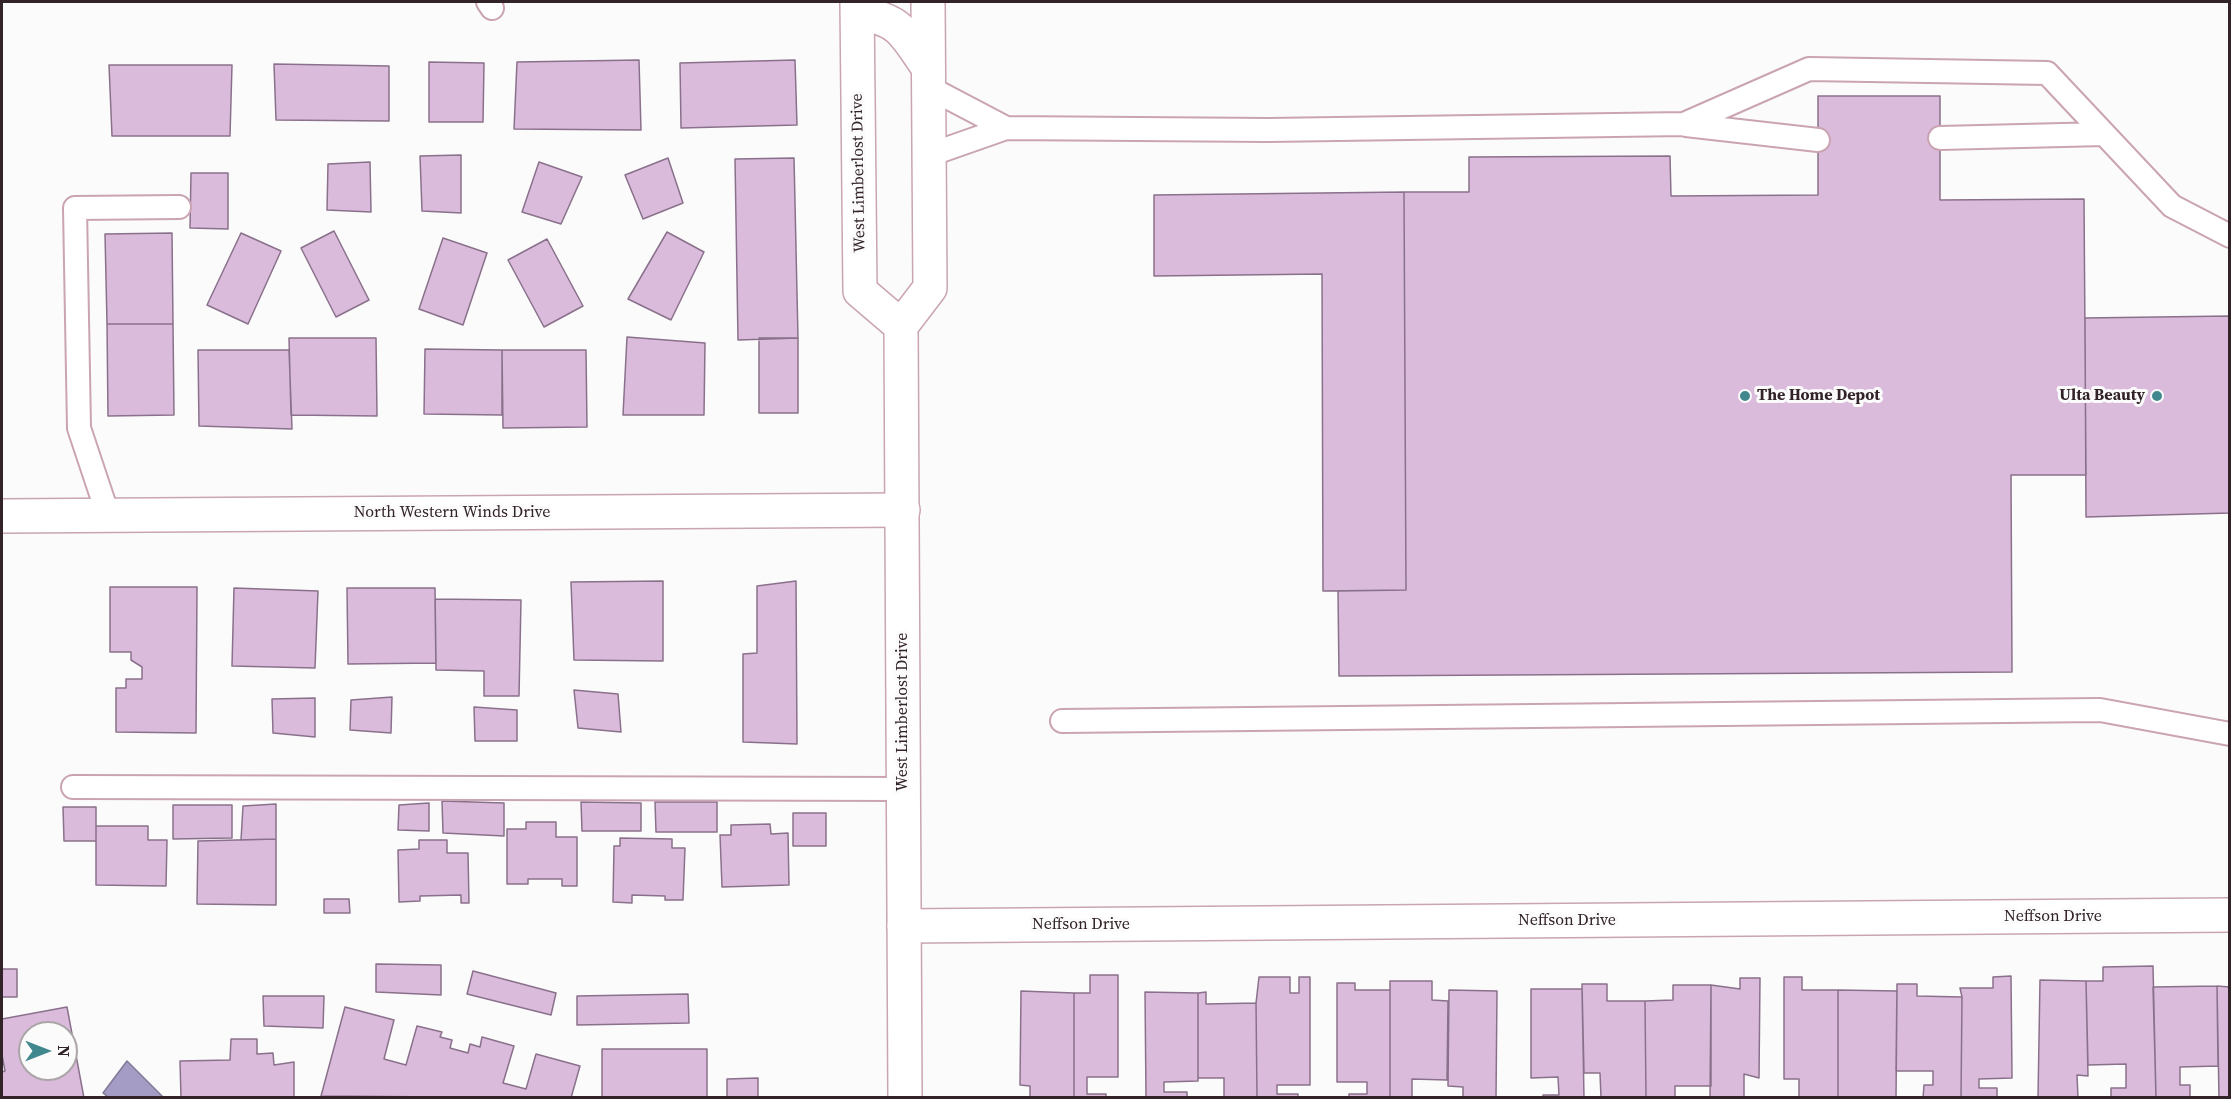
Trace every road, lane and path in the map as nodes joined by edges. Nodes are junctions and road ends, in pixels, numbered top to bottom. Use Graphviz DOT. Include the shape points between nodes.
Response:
graph roads {
  1 [pos="928,2"];
  2 [pos="857,7"];
  3 [pos="927,77"];
  4 [pos="1684,124"];
  5 [pos="1006,128"];
  6 [pos="2104,134"];
  7 [pos="1940,138"];
  8 [pos="1818,140"];
  9 [pos="929,155"];
  10 [pos="179,207"];
  11 [pos="2229,236"];
  12 [pos="901,326"];
  13 [pos="903,510"];
  14 [pos="108,514"];
  15 [pos="2,516"];
  16 [pos="1062,721"];
  17 [pos="2229,734"];
  18 [pos="74,787"];
  19 [pos="903,789"];
  20 [pos="2229,915"];
  21 [pos="904,926"];
  22 [pos="905,1098"];
  1 -- 3 [label="street"];
  2 -- 3 [label="street" via="900,28"];
  2 -- 12 [label="street, West Limberlost Drive" via="860,291"];
  3 -- 5 [label="lane"];
  3 -- 9 [label="street"];
  4 -- 5 [label="lane" via="1268,130"];
  4 -- 6 [label="lane" via="1809,69 2047,73"];
  4 -- 8 [label="lane"];
  5 -- 9 [label="lane"];
  6 -- 7 [label="lane"];
  6 -- 11 [label="lane" via="2172,206"];
  9 -- 12 [label="street" via="930,288"];
  10 -- 14 [label="lane" via="75,208 79,428"];
  12 -- 13 [label="street, West Limberlost Drive"];
  13 -- 14 [label="street, North Western Winds Drive"];
  13 -- 19 [label="street, West Limberlost Drive"];
  14 -- 15 [label="street, North Western Winds Drive"];
  16 -- 17 [label="lane" via="2100,710"];
  18 -- 19 [label="lane"];
  19 -- 21 [label="street, West Limberlost Drive"];
  20 -- 21 [label="street, Neffson Drive"];
  21 -- 22 [label="street, West Limberlost Drive"];
}
